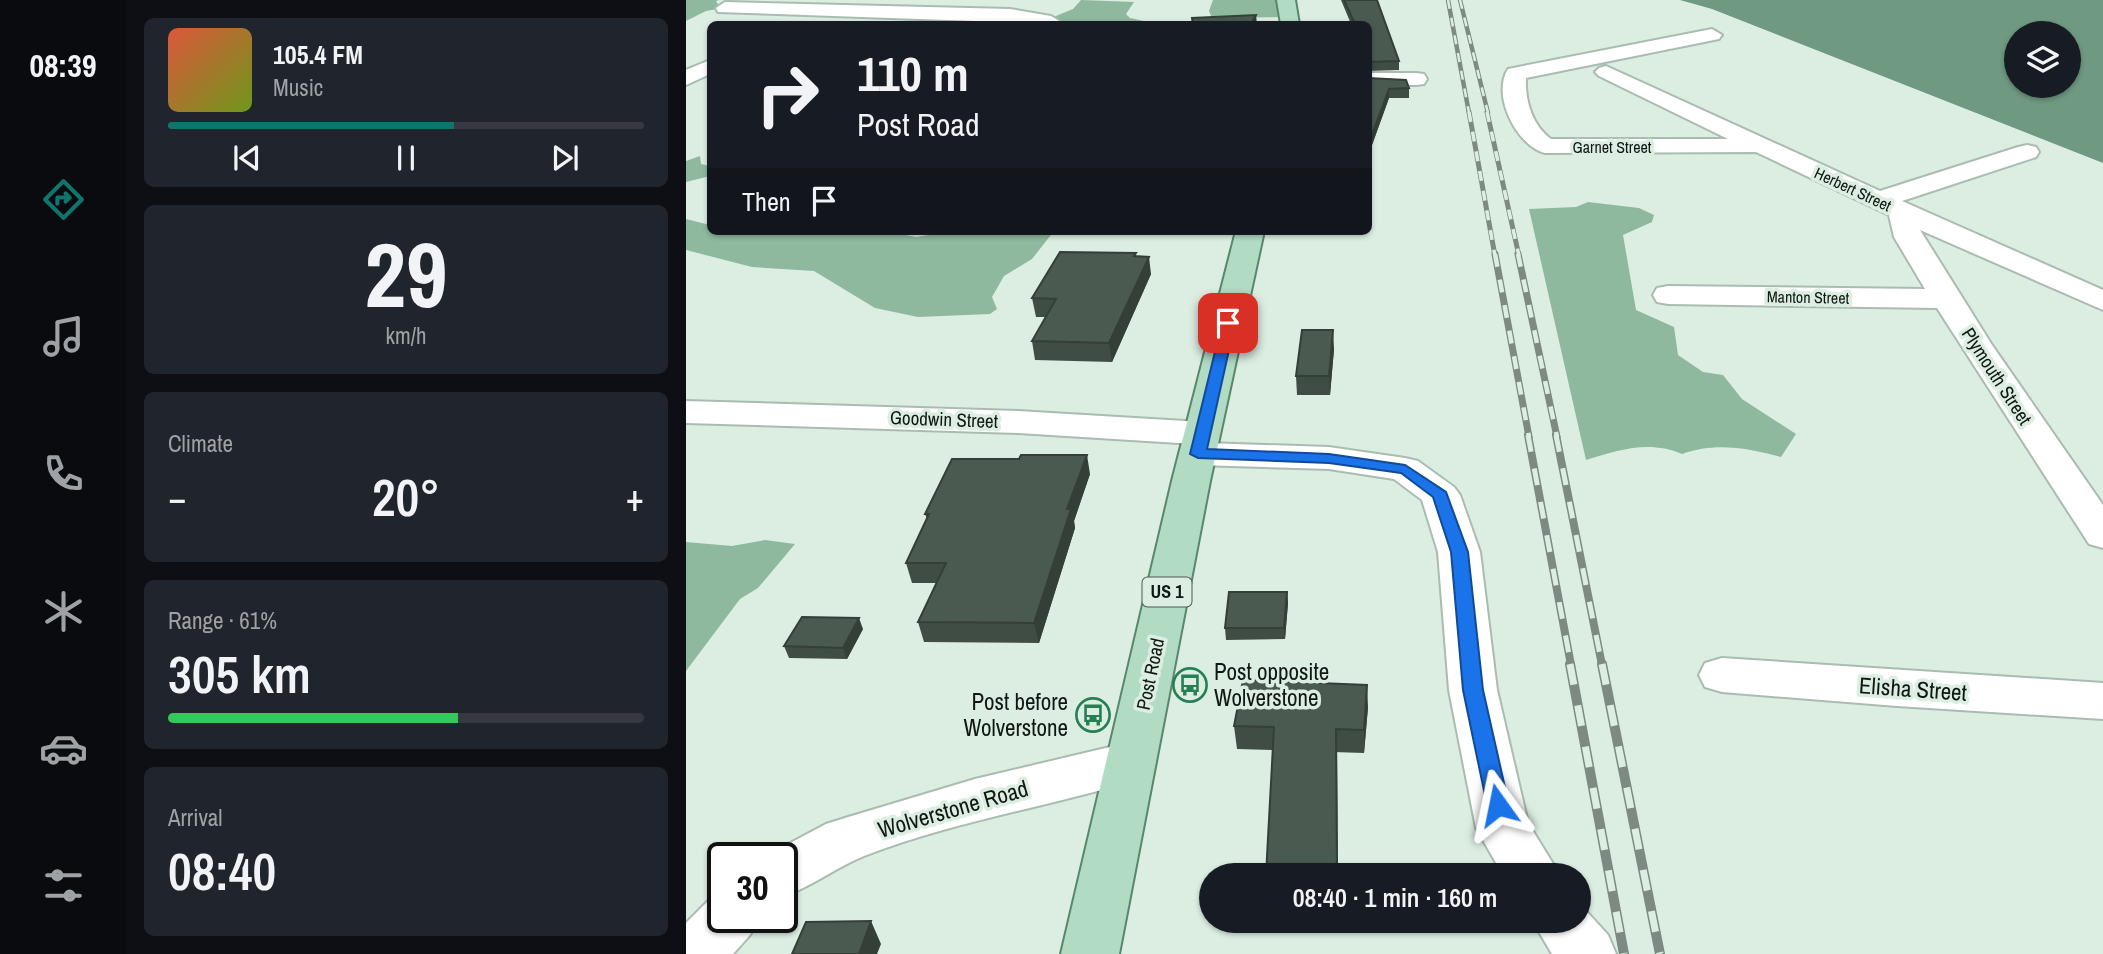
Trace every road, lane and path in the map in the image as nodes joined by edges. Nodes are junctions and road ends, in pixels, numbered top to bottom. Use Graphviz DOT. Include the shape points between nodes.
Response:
graph roads {
  1 [pos="1286,0"];
  2 [pos="725,8"];
  3 [pos="806,10"];
  4 [pos="787,21"];
  5 [pos="1046,21"];
  6 [pos="1290,21"];
  7 [pos="1712,35"];
  8 [pos="707,68"];
  9 [pos="1606,72"];
  10 [pos="686,79"];
  11 [pos="1372,79"];
  12 [pos="1416,79"];
  13 [pos="1761,146"];
  14 [pos="2027,152"];
  15 [pos="1890,205"];
  16 [pos="1250,235"];
  17 [pos="1668,295"];
  18 [pos="1947,299"];
  19 [pos="2103,301"];
  20 [pos="686,412"];
  21 [pos="1200,443"];
  22 [pos="2103,535"];
  23 [pos="1722,674"];
  24 [pos="2103,701"];
  25 [pos="1131,762"];
  26 [pos="1525,863"];
  27 [pos="798,865"];
  28 [pos="715,933"];
  29 [pos="1570,933"];
  30 [pos="695,954"];
  31 [pos="1090,954"];
  32 [pos="1587,954"];
  1 -- 6 [label="main road"];
  2 -- 3 [label="street"];
  3 -- 4 [label="street"];
  3 -- 5 [label="street" via="1010,15"];
  7 -- 13 [label="street, Garnet Street" via="1516,74 1514,88 1524,121 1533,139 1545,146"];
  8 -- 10 [label="street"];
  9 -- 13 [label="street, Herbert Street"];
  11 -- 12 [label="street"];
  13 -- 15 [label="street, Herbert Street"];
  14 -- 15 [label="street"];
  15 -- 18 [label="street, Plymouth Street"];
  15 -- 19 [label="street, Herbert Street"];
  16 -- 21 [label="main road, Post Road / US 1"];
  17 -- 18 [label="street, Manton Street"];
  18 -- 22 [label="street, Plymouth Street"];
  20 -- 21 [label="street, Goodwin Street" via="1018,422"];
  21 -- 25 [label="main road, Post Road / US 1"];
  21 -- 26 [label="street, Goodwin Street" via="1405,469 1440,495 1459,552 1473,690 1503,828"];
  23 -- 24 [label="street, Elisha Street"];
  25 -- 27 [label="street, Wolverstone Road" via="975,800 845,840"];
  25 -- 31 [label="main road, Post Road / US 1"];
  28 -- 30 [label="street"];
  29 -- 32 [label="street"];
}
